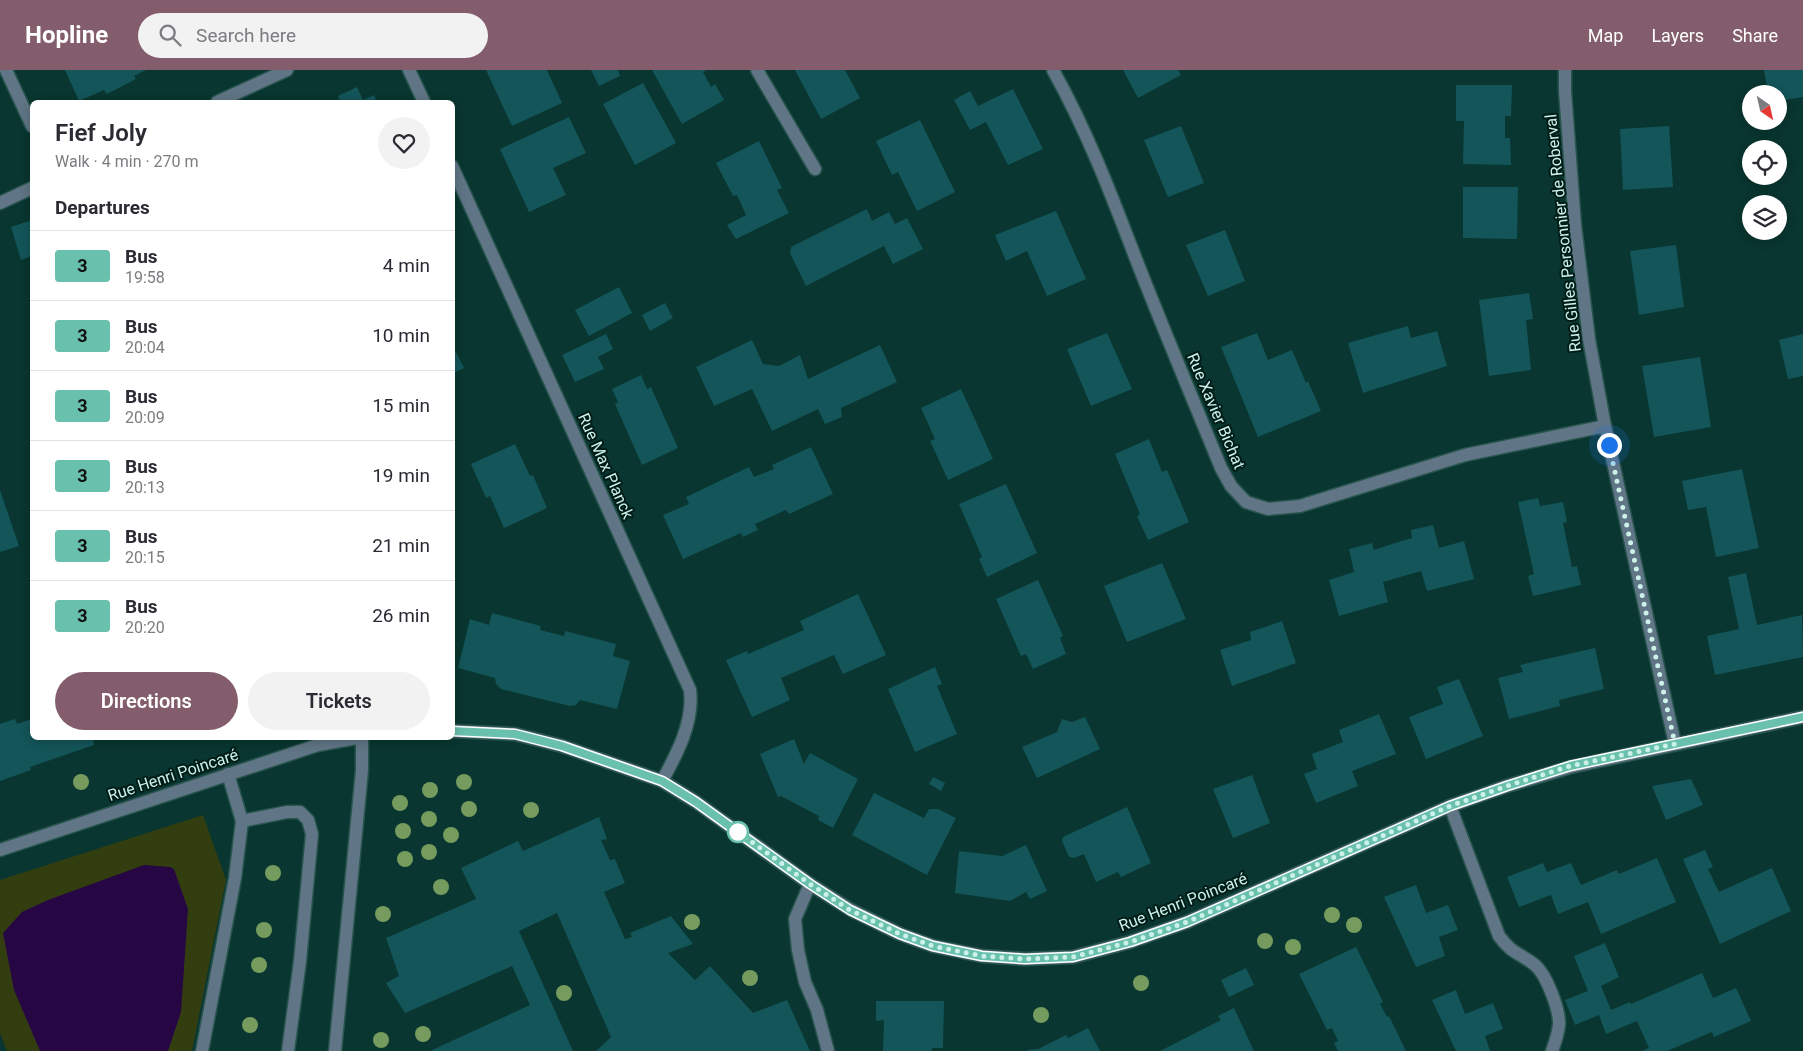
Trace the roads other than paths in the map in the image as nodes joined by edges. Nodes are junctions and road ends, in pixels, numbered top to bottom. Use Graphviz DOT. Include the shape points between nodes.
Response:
graph roads {
  1 [pos="6,70"];
  2 [pos="287,70"];
  3 [pos="409,70"];
  4 [pos="757,70"];
  5 [pos="1053,70"];
  6 [pos="1565,70"];
  7 [pos="221,100"];
  8 [pos="423,100"];
  9 [pos="30,122"];
  10 [pos="815,169"];
  11 [pos="455,173"];
  12 [pos="30,189"];
  13 [pos="0,203"];
  14 [pos="1605,426"];
  15 [pos="1803,717"];
  16 [pos="455,731"];
  17 [pos="346,740"];
  18 [pos="362,740"];
  19 [pos="1675,744"];
  20 [pos="228,774"];
  21 [pos="662,781"];
  22 [pos="1450,806"];
  23 [pos="242,821"];
  24 [pos="0,850"];
  25 [pos="810,884"];
  26 [pos="202,1051"];
  27 [pos="288,1051"];
  28 [pos="335,1051"];
  29 [pos="828,1051"];
  30 [pos="1552,1051"];
  1 -- 9 [label="street"];
  2 -- 7 [label="street"];
  3 -- 8 [label="street"];
  4 -- 10 [label="street"];
  5 -- 14 [label="street, Rue Xavier Bichat" via="1111,191 1221,468 1231,486 1246,502 1268,509 1300,506 1465,455"];
  6 -- 14 [label="street, Rue Gilles Personnier de Roberval" via="1575,225 1589,339"];
  11 -- 21 [label="street, Rue Max Planck" via="690,690 689,718"];
  12 -- 13 [label="street"];
  14 -- 19 [label="street, Rue Gilles Personnier de Roberval"];
  15 -- 19 [label="street, Rue Henri Poincaré"];
  16 -- 21 [label="street, Rue Henri Poincaré" via="515,734 562,746"];
  17 -- 20 [label="street, Rue Henri Poincaré" via="318,745"];
  18 -- 28 [label="street" via="362,770"];
  19 -- 22 [label="street, Rue Henri Poincaré" via="1570,766"];
  20 -- 23 [label="street"];
  20 -- 24 [label="street, Rue Henri Poincaré"];
  21 -- 25 [label="street, Rue Henri Poincaré"];
  22 -- 25 [label="street, Rue Henri Poincaré" via="1187,922 1073,957 1025,959 982,956 933,946 850,910"];
  22 -- 30 [label="street" via="1499,936 1507,947 1543,972 1559,1024"];
  23 -- 26 [label="street" via="235,878"];
  23 -- 27 [label="street" via="300,812 308,820 312,834"];
  25 -- 29 [label="street" via="795,919 797,942"];
}
